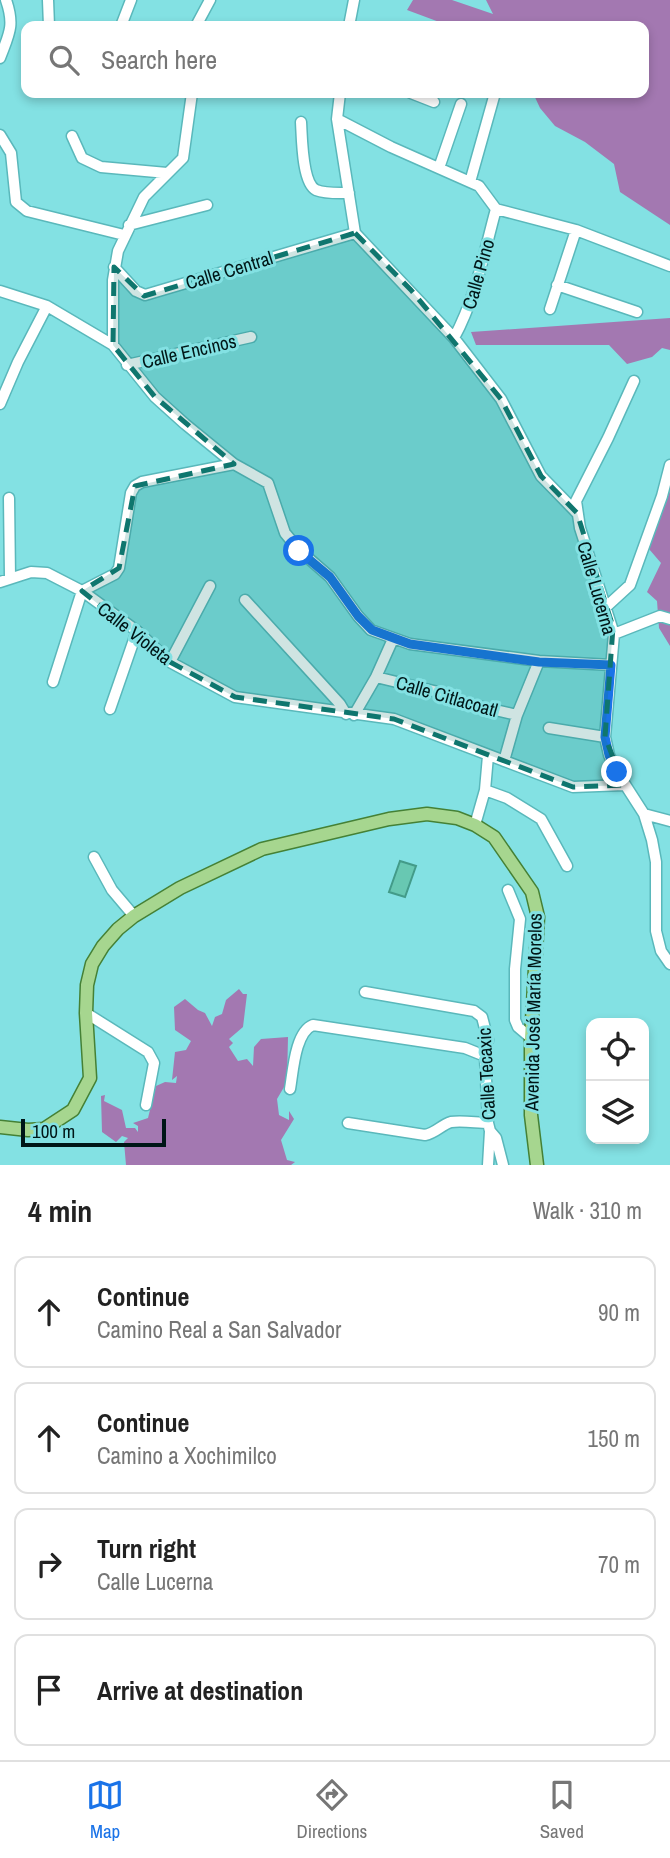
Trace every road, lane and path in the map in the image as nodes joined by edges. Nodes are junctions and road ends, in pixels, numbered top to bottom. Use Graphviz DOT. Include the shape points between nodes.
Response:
graph roads {
  1 [pos="6,0"];
  2 [pos="48,0"];
  3 [pos="131,0"];
  4 [pos="210,0"];
  5 [pos="354,0"];
  6 [pos="49,21"];
  7 [pos="123,21"];
  8 [pos="199,21"];
  9 [pos="350,21"];
  10 [pos="0,58"];
  11 [pos="192,98"];
  12 [pos="339,98"];
  13 [pos="423,98"];
  14 [pos="494,98"];
  15 [pos="433,102"];
  16 [pos="461,104"];
  17 [pos="337,119"];
  18 [pos="301,122"];
  19 [pos="72,136"];
  20 [pos="2,142"];
  21 [pos="439,168"];
  22 [pos="167,173"];
  23 [pos="470,182"];
  24 [pos="349,193"];
  25 [pos="207,205"];
  26 [pos="496,209"];
  27 [pos="127,230"];
  28 [pos="576,230"];
  29 [pos="355,233"];
  30 [pos="670,266"];
  31 [pos="114,267"];
  32 [pos="557,285"];
  33 [pos="0,291"];
  34 [pos="47,306"];
  35 [pos="550,309"];
  36 [pos="636,312"];
  37 [pos="251,337"];
  38 [pos="454,338"];
  39 [pos="113,345"];
  40 [pos="127,365"];
  41 [pos="634,381"];
  42 [pos="0,404"];
  43 [pos="234,464"];
  44 [pos="670,465"];
  45 [pos="9,498"];
  46 [pos="577,513"];
  47 [pos="5,579"];
  48 [pos="210,586"];
  49 [pos="82,591"];
  50 [pos="245,600"];
  51 [pos="606,607"];
  52 [pos="670,619"];
  53 [pos="137,631"];
  54 [pos="614,634"];
  55 [pos="393,639"];
  56 [pos="170,662"];
  57 [pos="539,662"];
  58 [pos="611,665"];
  59 [pos="376,677"];
  60 [pos="53,682"];
  61 [pos="110,709"];
  62 [pos="350,714"];
  63 [pos="517,715"];
  64 [pos="549,728"];
  65 [pos="605,737"];
  66 [pos="488,756"];
  67 [pos="504,761"];
  68 [pos="624,785"];
  69 [pos="485,790"];
  70 [pos="644,814"];
  71 [pos="670,821"];
  72 [pos="475,825"];
  73 [pos="94,857"];
  74 [pos="567,866"];
  75 [pos="508,890"];
  76 [pos="134,916"];
  77 [pos="670,964"];
  78 [pos="365,992"];
  79 [pos="86,1013"];
  80 [pos="530,1038"];
  81 [pos="485,1056"];
  82 [pos="290,1089"];
  83 [pos="146,1105"];
  84 [pos="348,1123"];
  85 [pos="0,1127"];
  86 [pos="489,1127"];
  87 [pos="488,1165"];
  88 [pos="503,1165"];
  89 [pos="537,1165"];
  1 -- 10 [label="street" via="11,27"];
  2 -- 6 [label="street"];
  3 -- 7 [label="street"];
  4 -- 8 [label="street"];
  5 -- 9 [label="street"];
  11 -- 22 [label="street" via="183,159"];
  12 -- 17 [label="street"];
  13 -- 15 [label="street"];
  14 -- 23 [label="street"];
  16 -- 21 [label="street"];
  17 -- 21 [label="street"];
  17 -- 24 [label="street"];
  18 -- 24 [label="street" via="307,180 320,191"];
  19 -- 22 [label="street" via="82,158 102,167"];
  20 -- 27 [label="street" via="11,153 16,202 27,211"];
  21 -- 23 [label="street"];
  22 -- 27 [label="street" via="144,197"];
  23 -- 26 [label="street" via="479,186"];
  24 -- 29 [label="street"];
  25 -- 27 [label="street"];
  26 -- 28 [label="street"];
  26 -- 38 [label="street, Calle Pino" via="478,283"];
  27 -- 31 [label="street"];
  28 -- 30 [label="street"];
  28 -- 32 [label="street"];
  29 -- 31 [label="street, Calle Central" via="145,295"];
  29 -- 38 [label="street"];
  31 -- 39 [label="street"];
  32 -- 35 [label="street"];
  32 -- 36 [label="street"];
  33 -- 34 [label="street"];
  34 -- 39 [label="street"];
  34 -- 42 [label="street"];
  37 -- 40 [label="street, Calle Encinos"];
  38 -- 46 [label="street" via="501,398 541,476"];
  39 -- 40 [label="street"];
  40 -- 43 [label="street" via="155,397"];
  41 -- 46 [label="street" via="579,492"];
  43 -- 49 [label="street" via="135,486 116,574"];
  43 -- 55 [label="street" via="268,483 285,534 330,577 372,630"];
  44 -- 51 [label="street" via="630,585"];
  45 -- 47 [label="street"];
  46 -- 51 [label="street, Calle Lucerna"];
  47 -- 49 [label="street, Calle Violeta" via="40,571"];
  48 -- 56 [label="street"];
  49 -- 53 [label="street, Calle Violeta"];
  49 -- 60 [label="street"];
  50 -- 62 [label="street"];
  51 -- 54 [label="street, Calle Lucerna"];
  52 -- 54 [label="street" via="660,617"];
  53 -- 56 [label="street, Calle Violeta"];
  53 -- 61 [label="street"];
  54 -- 58 [label="street, Calle Lucerna"];
  55 -- 57 [label="street"];
  55 -- 59 [label="street"];
  56 -- 62 [label="street, Calle Violeta" via="235,696"];
  57 -- 58 [label="street"];
  57 -- 63 [label="street"];
  58 -- 65 [label="street, Calle Lucerna"];
  59 -- 62 [label="street"];
  59 -- 63 [label="street, Calle Citlacoatl"];
  62 -- 66 [label="street, Calle Violeta" via="394,719"];
  63 -- 67 [label="street"];
  64 -- 65 [label="street"];
  65 -- 68 [label="street, Calle Lucerna"];
  66 -- 67 [label="street, Calle Violeta"];
  66 -- 69 [label="street"];
  67 -- 68 [label="street, Calle Violeta" via="573,787"];
  68 -- 70 [label="street, Calle Lucerna"];
  69 -- 72 [label="street"];
  69 -- 74 [label="street" via="541,819"];
  70 -- 71 [label="street"];
  70 -- 77 [label="street" via="656,862 656,931"];
  72 -- 76 [label="main road, Avenida José María Morelos" via="427,814 287,842 180,888"];
  72 -- 80 [label="main road, Avenida José María Morelos" via="494,837 532,892 538,917"];
  73 -- 76 [label="street" via="112,890"];
  75 -- 80 [label="street" via="520,919 515,1020"];
  76 -- 79 [label="main road, Avenida José María Morelos" via="103,946 92,964"];
  78 -- 81 [label="street, Calle Tecaxic" via="474,1011 487,1028"];
  79 -- 83 [label="street" via="148,1052 154,1063"];
  79 -- 85 [label="main road, Avenida José María Morelos" via="90,1078 73,1110 44,1129"];
  80 -- 89 [label="main road, Avenida José María Morelos"];
  81 -- 82 [label="street" via="465,1048 313,1025 301,1035"];
  81 -- 86 [label="street, Calle Tecaxic"];
  84 -- 86 [label="street" via="425,1135 453,1121"];
  86 -- 87 [label="street"];
  86 -- 88 [label="street, Calle Tecaxic"];
}
